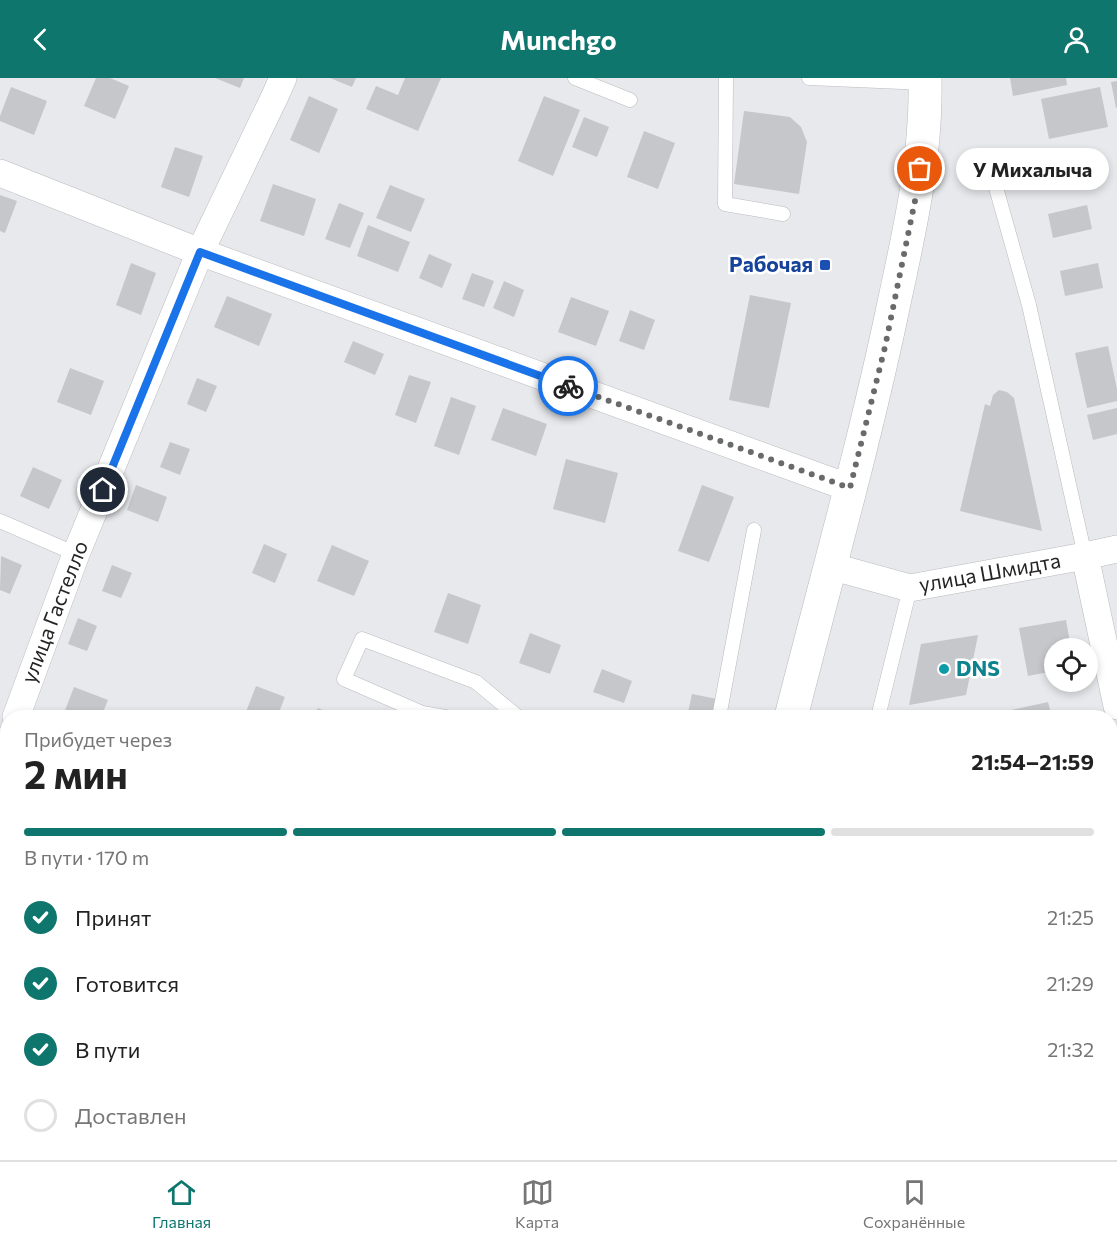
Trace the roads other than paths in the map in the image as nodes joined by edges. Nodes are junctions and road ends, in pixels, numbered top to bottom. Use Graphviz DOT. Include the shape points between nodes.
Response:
graph roads {
  1 [pos="282,78"];
  2 [pos="574,78"];
  3 [pos="726,78"];
  4 [pos="809,78"];
  5 [pos="925,81"];
  6 [pos="630,100"];
  7 [pos="988,159"];
  8 [pos="0,173"];
  9 [pos="783,214"];
  10 [pos="200,252"];
  11 [pos="850,488"];
  12 [pos="0,521"];
  13 [pos="754,530"];
  14 [pos="1117,549"];
  15 [pos="76,554"];
  16 [pos="1085,556"];
  17 [pos="830,566"];
  18 [pos="910,588"];
  19 [pos="1117,706"];
  20 [pos="19,710"];
  21 [pos="417,710"];
  22 [pos="510,710"];
  23 [pos="720,710"];
  24 [pos="793,710"];
  25 [pos="880,710"];
  1 -- 10 [label="street, улица Гастелло"];
  2 -- 6 [label="lane"];
  3 -- 9 [label="lane" via="725,204"];
  4 -- 5 [label="lane"];
  5 -- 11 [label="main road" via="918,186 887,339"];
  7 -- 16 [label="lane" via="1029,305"];
  8 -- 10 [label="street"];
  10 -- 11 [label="street"];
  10 -- 15 [label="street, улица Гастелло"];
  11 -- 17 [label="main road"];
  12 -- 15 [label="lane"];
  13 -- 23 [label="lane"];
  14 -- 16 [label="street, улица Шмидта"];
  15 -- 20 [label="street, улица Гастелло"];
  16 -- 18 [label="street, улица Шмидта"];
  16 -- 19 [label="street"];
  17 -- 18 [label="street, улица Шмидта"];
  17 -- 24 [label="main road"];
  18 -- 25 [label="lane"];
  21 -- 22 [label="lane" via="344,679 362,639 476,682"];
}
